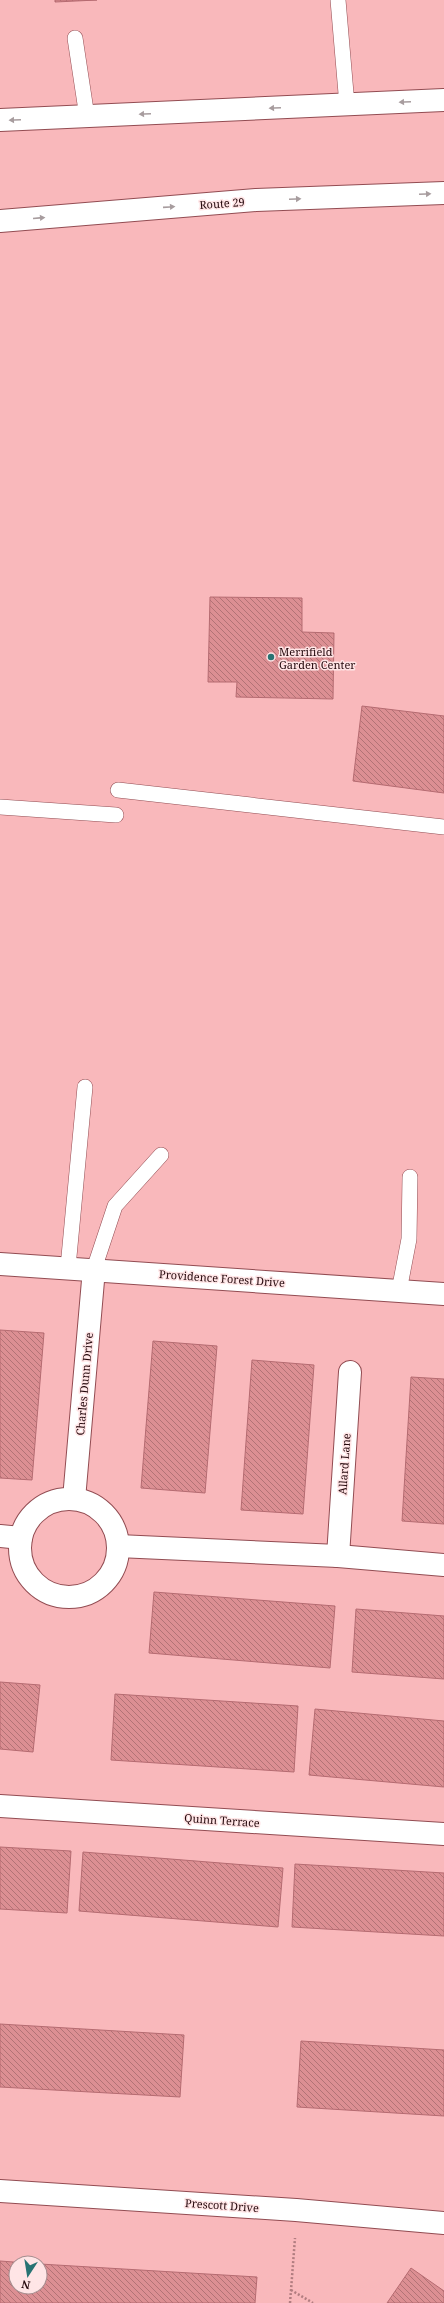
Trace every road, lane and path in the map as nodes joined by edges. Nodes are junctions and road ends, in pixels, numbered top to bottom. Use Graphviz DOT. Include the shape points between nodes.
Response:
graph roads {
  1 [pos="338,0"];
  2 [pos="75,38"];
  3 [pos="444,100"];
  4 [pos="347,105"];
  5 [pos="87,117"];
  6 [pos="0,120"];
  7 [pos="444,193"];
  8 [pos="0,221"];
  9 [pos="118,790"];
  10 [pos="0,807"];
  11 [pos="116,815"];
  12 [pos="444,827"];
  13 [pos="85,1087"];
  14 [pos="161,1155"];
  15 [pos="410,1177"];
  16 [pos="0,1264"];
  17 [pos="68,1268"];
  18 [pos="94,1269"];
  19 [pos="399,1291"];
  20 [pos="444,1294"];
  21 [pos="350,1372"];
  22 [pos="74,1499"];
  23 [pos="10,1537"];
  24 [pos="118,1546"];
  25 [pos="338,1556"];
  26 [pos="444,1565"];
  27 [pos="0,1806"];
  28 [pos="444,1834"];
  29 [pos="0,2191"];
  30 [pos="296,2210"];
  31 [pos="444,2223"];
  32 [pos="291,2290"];
  33 [pos="290,2303"];
  34 [pos="313,2303"];
  1 -- 4 [label="lane"];
  2 -- 5 [label="lane"];
  3 -- 4 [label="street, one-way"];
  4 -- 5 [label="street, one-way"];
  5 -- 6 [label="street, one-way"];
  8 -- 7 [label="street, Route 29, one-way" via="256,200"];
  9 -- 12 [label="lane"];
  10 -- 11 [label="lane"];
  13 -- 17 [label="lane"];
  14 -- 18 [label="lane" via="115,1206"];
  15 -- 19 [label="lane" via="408,1239"];
  16 -- 17 [label="street, Providence Forest Drive"];
  17 -- 18 [label="street, Providence Forest Drive"];
  18 -- 19 [label="street, Providence Forest Drive"];
  18 -- 22 [label="street, Charles Dunn Drive"];
  19 -- 20 [label="street, Providence Forest Drive"];
  21 -- 25 [label="street, Allard Lane"];
  22 -- 23 [label="street" via="59,1500 46,1505"];
  22 -- 24 [label="street" via="88,1502 100,1510 116,1532"];
  23 -- 24 [label="street" via="35,1584 65,1597 82,1595 104,1581 116,1563"];
  24 -- 25 [label="street"];
  25 -- 26 [label="street"];
  27 -- 28 [label="street, Quinn Terrace"];
  29 -- 30 [label="street, Prescott Drive"];
  30 -- 31 [label="street, Prescott Drive"];
  30 -- 32 [label="path"];
  32 -- 33 [label="path"];
  32 -- 34 [label="path"];
}
